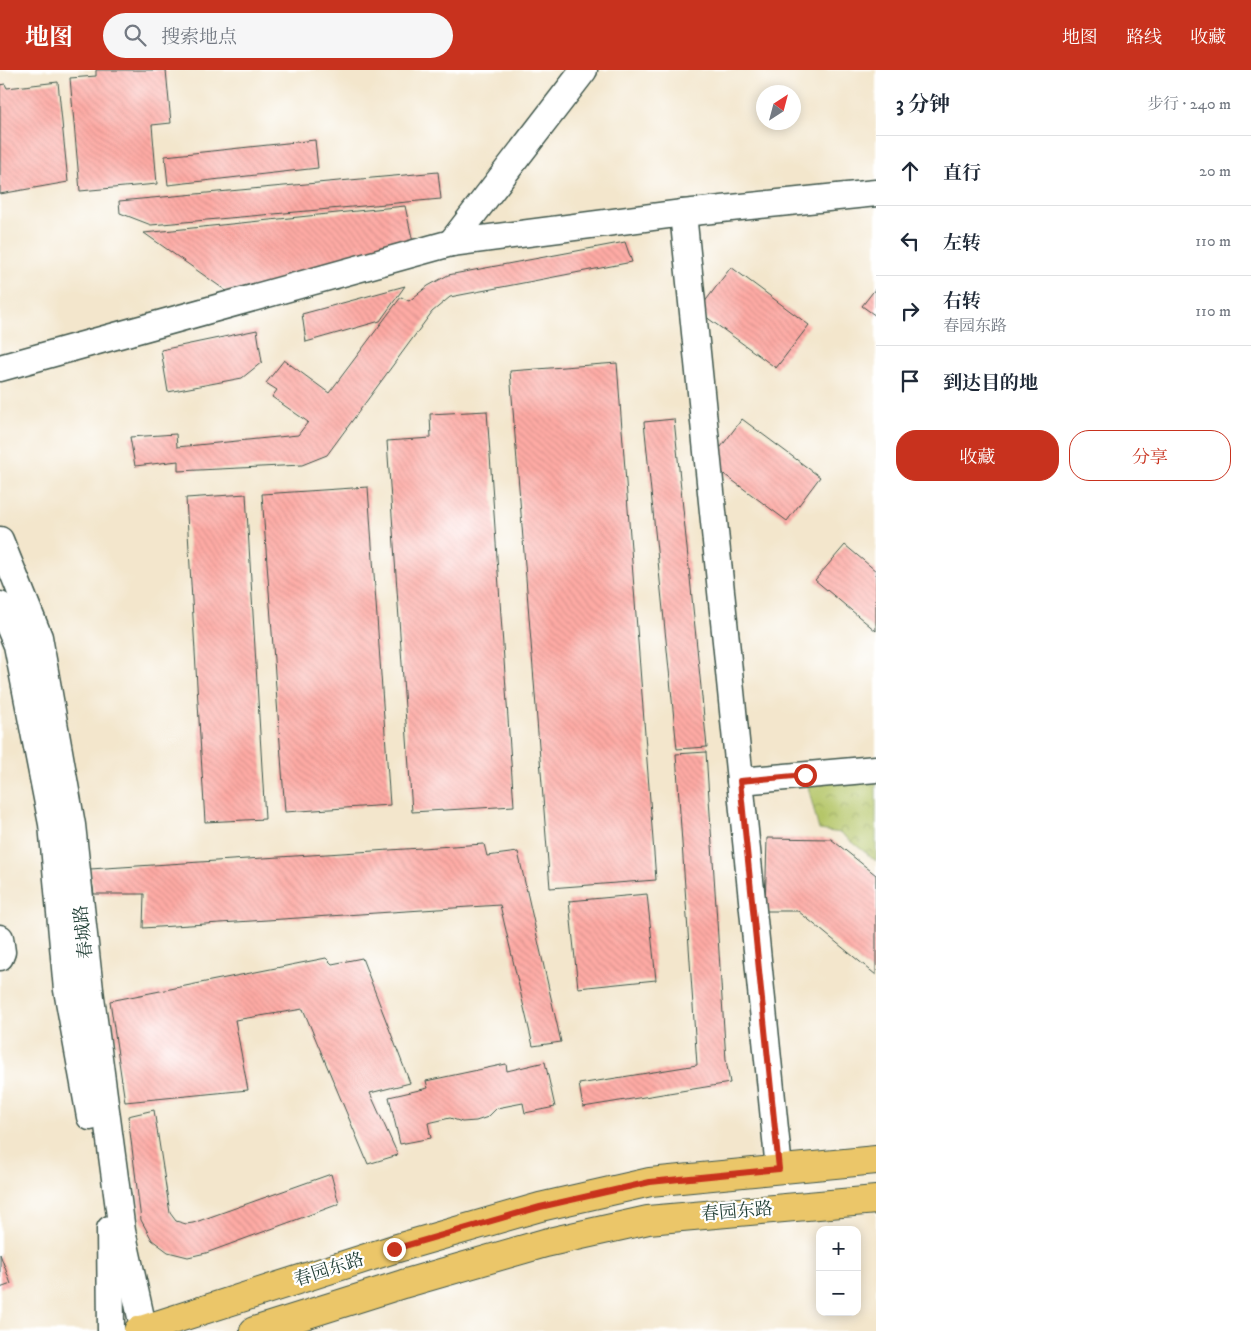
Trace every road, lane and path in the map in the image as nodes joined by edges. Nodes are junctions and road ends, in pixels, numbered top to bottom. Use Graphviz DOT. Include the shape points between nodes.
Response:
graph roads {
  1 [pos="584,70"];
  2 [pos="876,193"];
  3 [pos="683,213"];
  4 [pos="451,243"];
  5 [pos="0,368"];
  6 [pos="0,540"];
  7 [pos="0,604"];
  8 [pos="876,769"];
  9 [pos="740,781"];
  10 [pos="0,938"];
  11 [pos="0,958"];
  12 [pos="876,1160"];
  13 [pos="779,1169"];
  14 [pos="876,1200"];
  15 [pos="142,1330"];
  16 [pos="111,1331"];
  17 [pos="254,1331"];
  1 -- 4 [label="street"];
  2 -- 3 [label="street"];
  3 -- 4 [label="street"];
  3 -- 9 [label="street"];
  4 -- 5 [label="street"];
  6 -- 15 [label="street, 春城路" via="39,637 72,825 122,1231"];
  7 -- 16 [label="street, 春城路" via="17,645 52,824 67,990 111,1232"];
  8 -- 9 [label="street"];
  9 -- 13 [label="street"];
  10 -- 11 [label="street"];
  12 -- 13 [label="main road, 春园东路"];
  13 -- 15 [label="main road, 春园东路" via="650,1182 540,1207 394,1249"];
  14 -- 17 [label="main road, 春园东路" via="648,1220 544,1243"];
}
